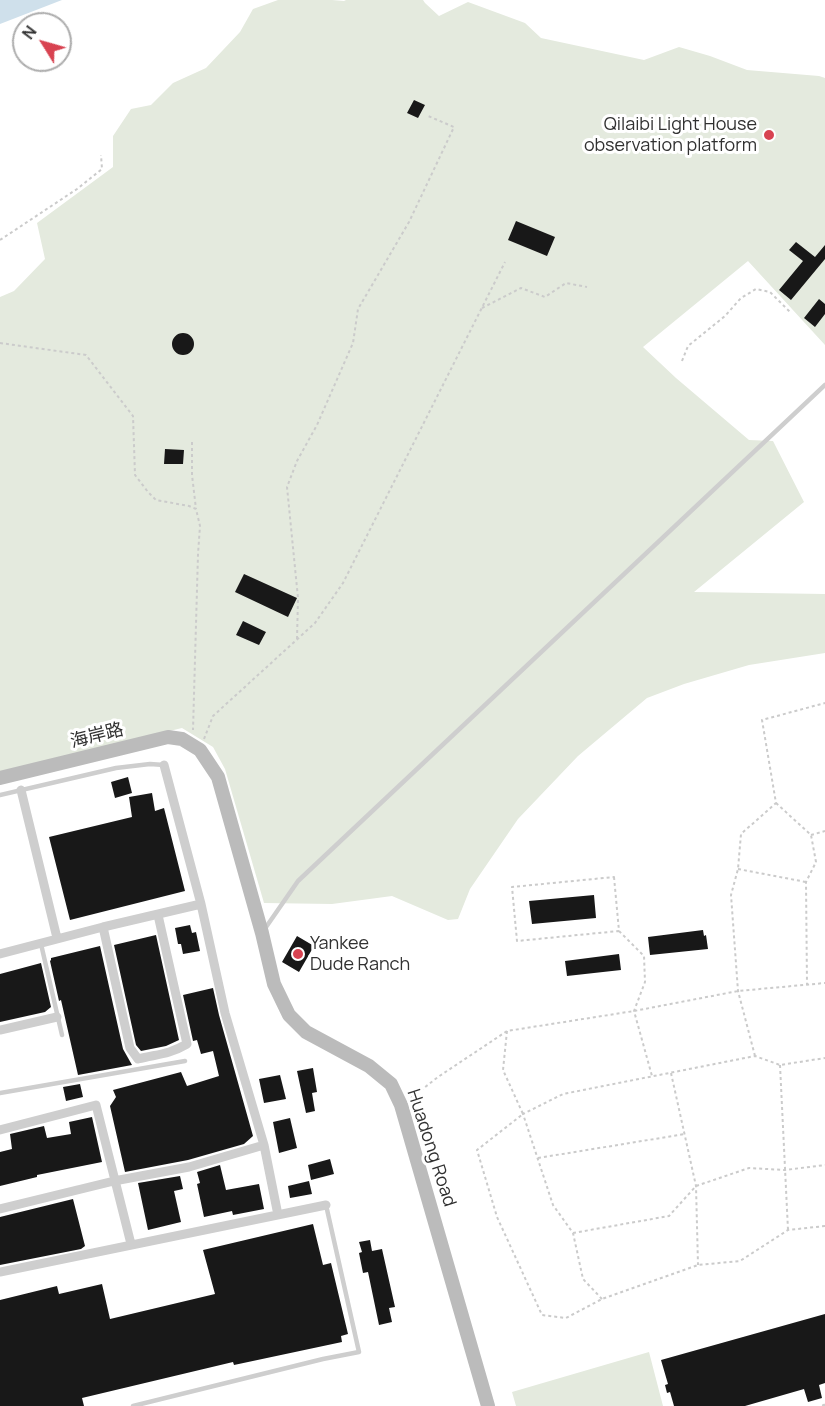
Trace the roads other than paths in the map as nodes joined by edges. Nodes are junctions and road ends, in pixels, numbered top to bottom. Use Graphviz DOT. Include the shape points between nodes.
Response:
graph roads {
  1 [pos="825,385"];
  2 [pos="200,750"];
  3 [pos="164,765"];
  4 [pos="0,778"];
  5 [pos="21,790"];
  6 [pos="0,795"];
  7 [pos="201,904"];
  8 [pos="158,915"];
  9 [pos="103,927"];
  10 [pos="262,933"];
  11 [pos="57,938"];
  12 [pos="41,944"];
  13 [pos="0,954"];
  14 [pos="57,1017"];
  15 [pos="0,1030"];
  16 [pos="62,1035"];
  17 [pos="185,1061"];
  18 [pos="0,1093"];
  19 [pos="0,1130"];
  20 [pos="264,1145"];
  21 [pos="114,1181"];
  22 [pos="326,1205"];
  23 [pos="0,1209"];
  24 [pos="278,1215"];
  25 [pos="131,1244"];
  26 [pos="0,1272"];
  27 [pos="133,1406"];
  28 [pos="488,1406"];
  1 -- 10 [label="lane" via="298,881"];
  2 -- 4 [label="main road, 海岸路" via="182,739 168,737"];
  2 -- 10 [label="main road, Huadong Road" via="218,777"];
  3 -- 5 [label="lane" via="116,768"];
  3 -- 7 [label="street"];
  5 -- 6 [label="lane"];
  5 -- 11 [label="street"];
  7 -- 8 [label="street"];
  7 -- 20 [label="street" via="225,1013"];
  8 -- 9 [label="street"];
  8 -- 9 [label="street" via="188,1044 165,1054 138,1059 130,1048"];
  9 -- 11 [label="street"];
  10 -- 28 [label="main road, Huadong Road" via="274,984 289,1015 306,1032 369,1066 391,1084 401,1106"];
  11 -- 12 [label="street"];
  12 -- 13 [label="street"];
  12 -- 14 [label="lane"];
  14 -- 15 [label="street"];
  14 -- 16 [label="lane"];
  17 -- 18 [label="lane"];
  19 -- 21 [label="street" via="96,1105"];
  20 -- 21 [label="street" via="189,1167"];
  20 -- 24 [label="street"];
  21 -- 23 [label="street"];
  21 -- 25 [label="street"];
  22 -- 24 [label="street"];
  22 -- 27 [label="lane" via="359,1352"];
  24 -- 25 [label="street"];
  25 -- 26 [label="street"];
}
